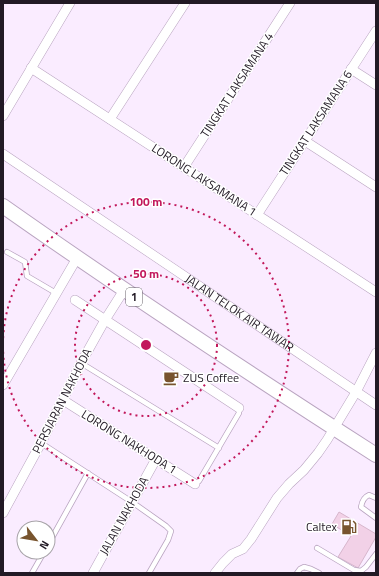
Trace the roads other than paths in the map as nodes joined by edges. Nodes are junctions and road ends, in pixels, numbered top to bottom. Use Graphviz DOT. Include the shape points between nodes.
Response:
graph roads {
  1 [pos="70,3"];
  2 [pos="186,3"];
  3 [pos="290,3"];
  4 [pos="376,31"];
  5 [pos="31,68"];
  6 [pos="351,69"];
  7 [pos="375,82"];
  8 [pos="3,116"];
  9 [pos="110,119"];
  10 [pos="305,141"];
  11 [pos="3,154"];
  12 [pos="184,167"];
  13 [pos="376,187"];
  14 [pos="3,206"];
  15 [pos="257,215"];
  16 [pos="7,252"];
  17 [pos="77,258"];
  18 [pos="124,290"];
  19 [pos="376,292"];
  20 [pos="56,293"];
  21 [pos="75,300"];
  22 [pos="105,320"];
  23 [pos="376,353"];
  24 [pos="81,363"];
  25 [pos="3,385"];
  26 [pos="356,392"];
  27 [pos="63,400"];
  28 [pos="376,405"];
  29 [pos="238,408"];
  30 [pos="334,428"];
  31 [pos="41,443"];
  32 [pos="219,448"];
  33 [pos="376,454"];
  34 [pos="156,459"];
  35 [pos="88,473"];
  36 [pos="195,484"];
  37 [pos="376,498"];
  38 [pos="132,502"];
  39 [pos="3,513"];
  40 [pos="376,518"];
  41 [pos="56,531"];
  42 [pos="317,548"];
  43 [pos="376,555"];
  44 [pos="39,560"];
  45 [pos="32,573"];
  46 [pos="93,573"];
  47 [pos="149,573"];
  48 [pos="215,573"];
  49 [pos="297,573"];
  50 [pos="319,573"];
  1 -- 5 [label="street"];
  2 -- 9 [label="street"];
  3 -- 12 [label="street, TINGKAT LAKSAMANA 4"];
  4 -- 6 [label="street, TINGKAT LAKSAMANA 6"];
  5 -- 8 [label="street"];
  5 -- 9 [label="street, LORONG LAKSAMANA 1"];
  6 -- 7 [label="street"];
  6 -- 10 [label="street, TINGKAT LAKSAMANA 6"];
  9 -- 12 [label="street, LORONG LAKSAMANA 1"];
  10 -- 13 [label="street"];
  10 -- 15 [label="street, TINGKAT LAKSAMANA 6"];
  11 -- 26 [label="street, JALAN TELOK AIR TAWAR"];
  12 -- 15 [label="street, LORONG LAKSAMANA 1"];
  14 -- 17 [label="main road, 1"];
  15 -- 19 [label="street, LORONG LAKSAMANA 1"];
  16 -- 20 [label="lane" via="25,262 27,276"];
  17 -- 18 [label="main road, 1"];
  17 -- 20 [label="street"];
  18 -- 22 [label="street, PERSIARAN NAKHODA"];
  18 -- 30 [label="main road, 1"];
  20 -- 25 [label="street"];
  21 -- 22 [label="street"];
  22 -- 24 [label="street, PERSIARAN NAKHODA"];
  22 -- 29 [label="street"];
  23 -- 26 [label="street"];
  24 -- 27 [label="street, PERSIARAN NAKHODA"];
  24 -- 32 [label="lane"];
  26 -- 28 [label="street, JALAN TELOK AIR TAWAR"];
  26 -- 30 [label="street"];
  27 -- 31 [label="street, PERSIARAN NAKHODA"];
  27 -- 34 [label="street, LORONG NAKHODA 1"];
  29 -- 32 [label="lane" via="239,413"];
  30 -- 33 [label="main road, 1"];
  30 -- 48 [label="street" via="304,470 277,498 243,549 232,554"];
  31 -- 35 [label="lane"];
  31 -- 39 [label="street, PERSIARAN NAKHODA"];
  32 -- 36 [label="lane"];
  34 -- 36 [label="street, LORONG NAKHODA 1"];
  34 -- 38 [label="street, JALAN NAKHODA"];
  35 -- 38 [label="lane"];
  35 -- 41 [label="lane"];
  37 -- 40 [label="lane" via="365,497 361,507"];
  38 -- 46 [label="street, JALAN NAKHODA"];
  38 -- 47 [label="lane" via="171,531"];
  42 -- 43 [label="lane" via="354,570 361,571"];
  44 -- 45 [label="lane"];
  49 -- 50 [label="lane" via="304,567"];
}
